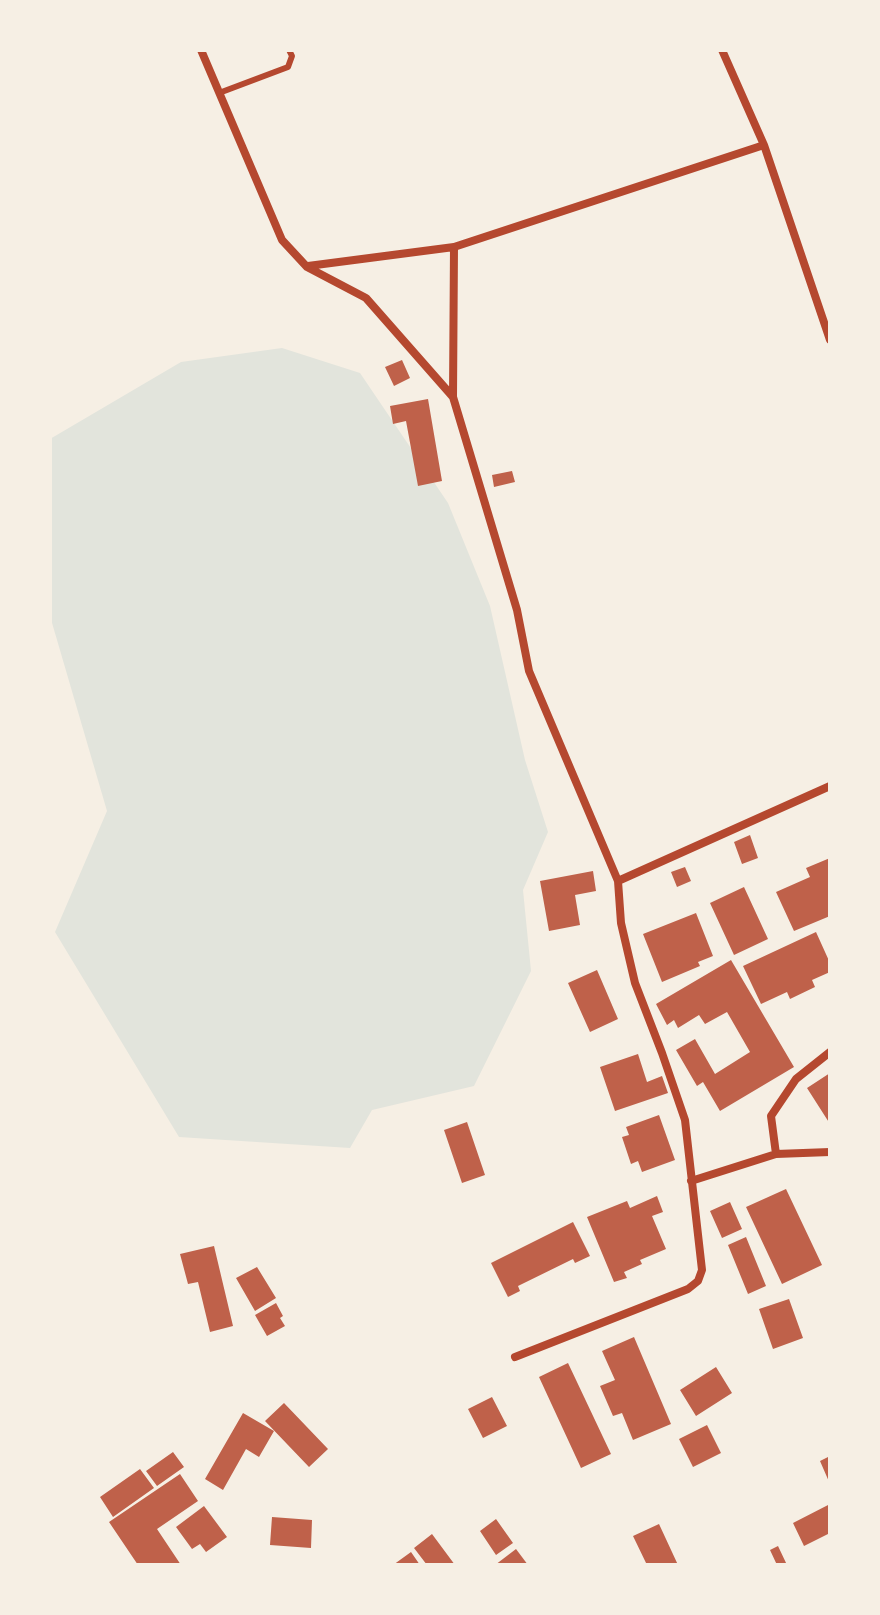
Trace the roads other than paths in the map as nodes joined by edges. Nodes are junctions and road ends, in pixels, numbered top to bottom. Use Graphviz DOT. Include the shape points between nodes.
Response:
graph roads {
  1 [pos="201,50"];
  2 [pos="289,50"];
  3 [pos="722,50"];
  4 [pos="219,93"];
  5 [pos="764,145"];
  6 [pos="454,247"];
  7 [pos="307,267"];
  8 [pos="830,340"];
  9 [pos="453,397"];
  10 [pos="830,786"];
  11 [pos="618,881"];
  12 [pos="830,1052"];
  13 [pos="830,1152"];
  14 [pos="776,1154"];
  15 [pos="691,1181"];
  16 [pos="515,1357"];
  1 -- 4 [label="street"];
  2 -- 4 [label="lane" via="288,67"];
  3 -- 5 [label="street"];
  4 -- 7 [label="street" via="282,240"];
  5 -- 6 [label="street"];
  5 -- 8 [label="street"];
  6 -- 7 [label="street"];
  6 -- 9 [label="street"];
  7 -- 9 [label="street" via="366,298"];
  9 -- 11 [label="street" via="517,610 529,671"];
  10 -- 11 [label="street"];
  11 -- 15 [label="street" via="635,983 685,1120"];
  12 -- 14 [label="street" via="796,1079 771,1116"];
  13 -- 14 [label="street"];
  14 -- 15 [label="street"];
  15 -- 16 [label="street" via="702,1270 698,1281"];
}
